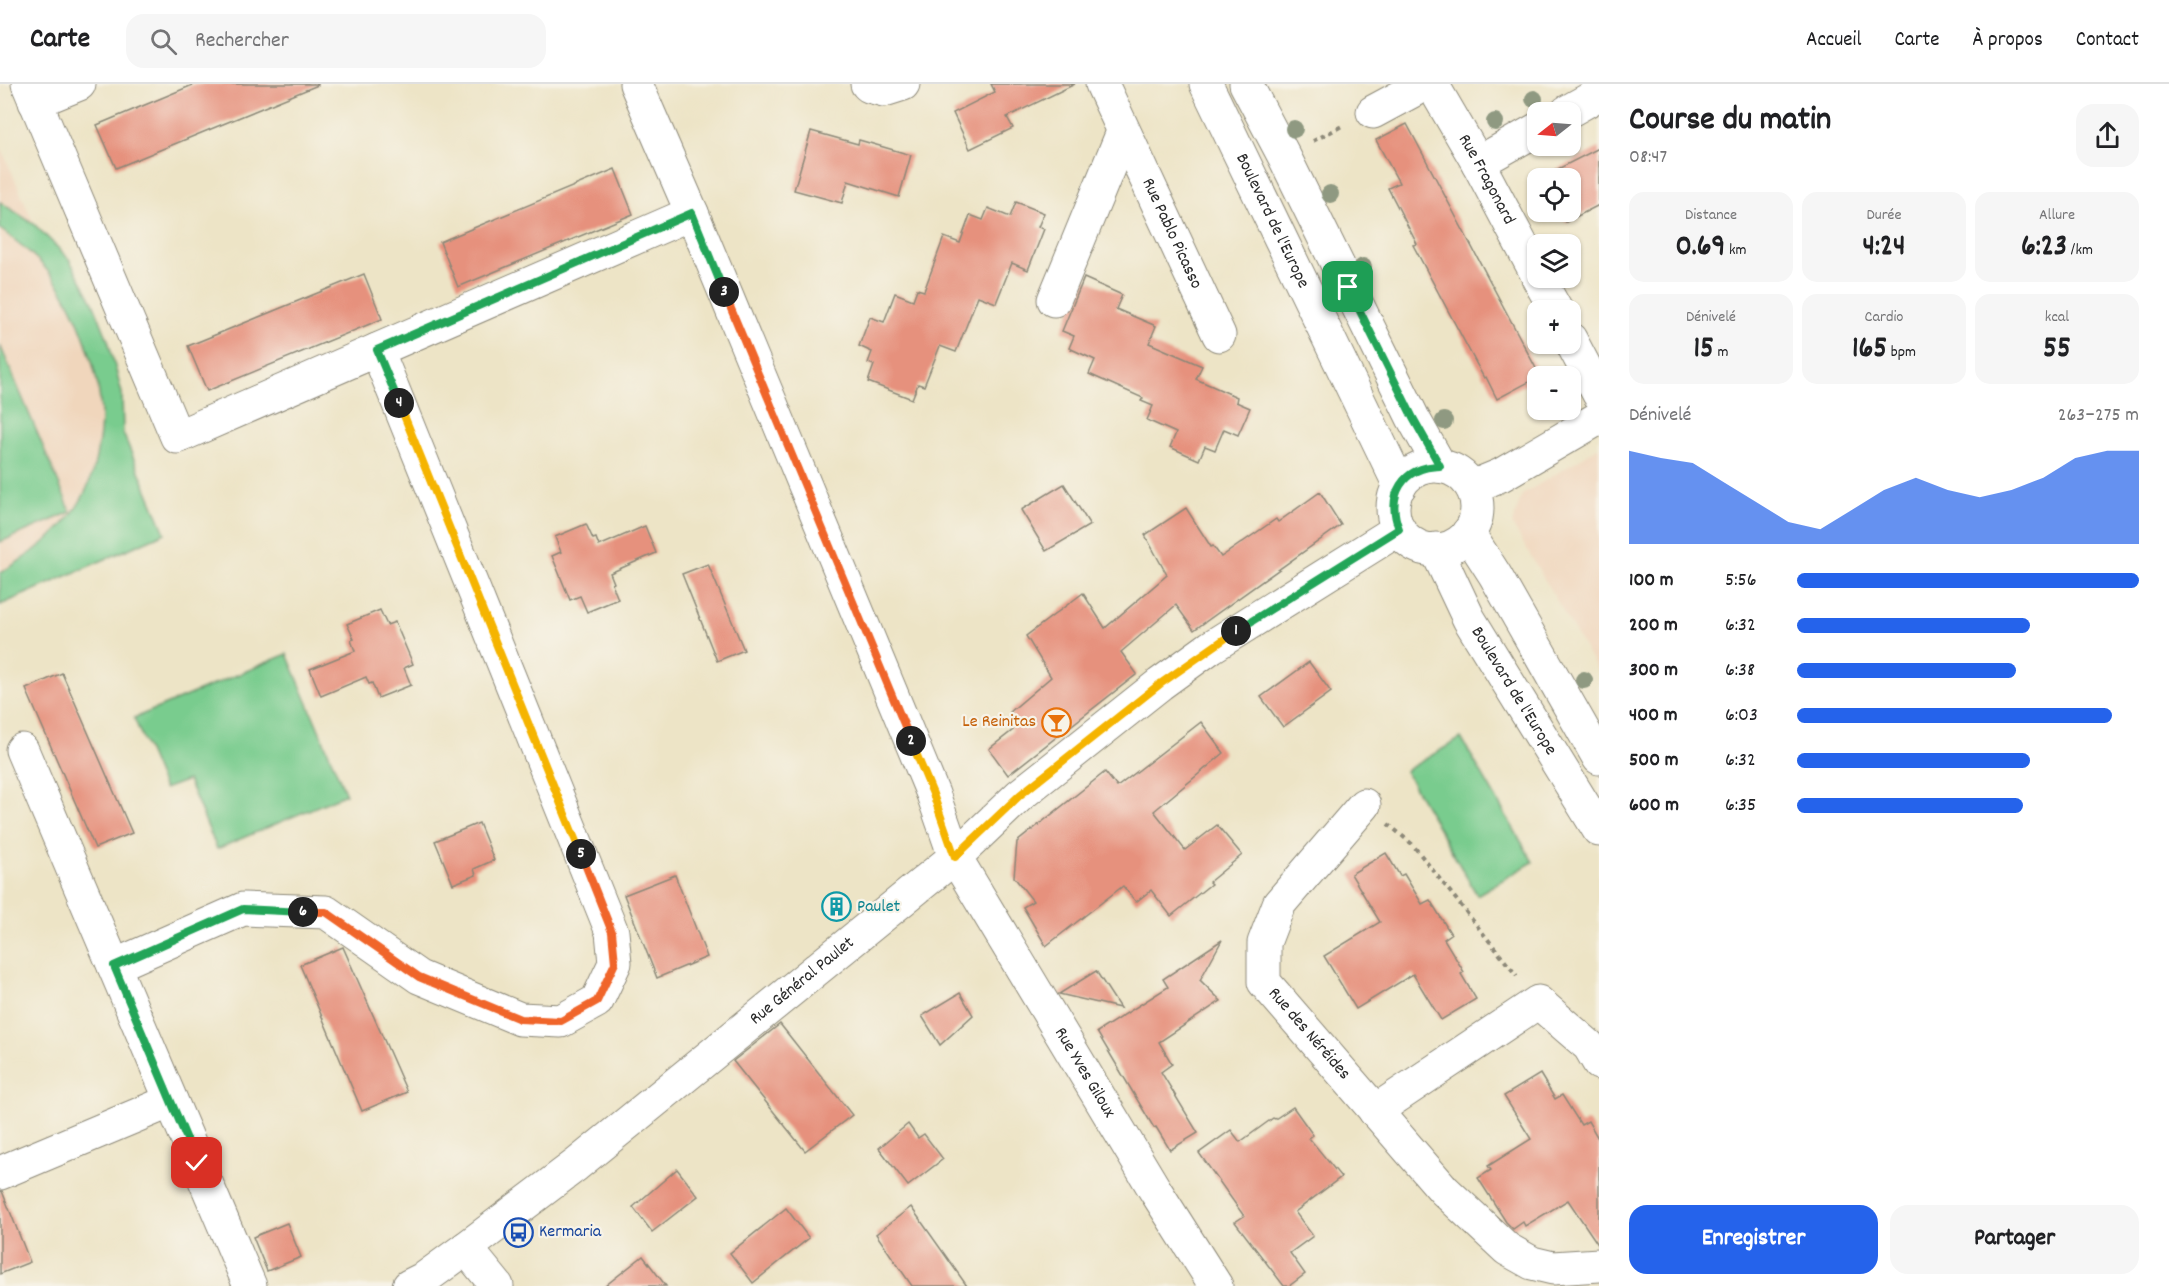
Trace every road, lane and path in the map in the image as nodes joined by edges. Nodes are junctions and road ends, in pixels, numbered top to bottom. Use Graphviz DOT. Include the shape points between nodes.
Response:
graph roads {
  1 [pos="79,84"];
  2 [pos="636,84"];
  3 [pos="867,84"];
  4 [pos="903,84"];
  5 [pos="1102,84"];
  6 [pos="1206,84"];
  7 [pos="1246,84"];
  8 [pos="1425,84"];
  9 [pos="1432,84"];
  10 [pos="31,93"];
  11 [pos="1599,94"];
  12 [pos="1581,104"];
  13 [pos="1373,112"];
  14 [pos="1122,132"];
  15 [pos="1527,135"];
  16 [pos="1309,143"];
  17 [pos="1478,163"];
  18 [pos="692,213"];
  19 [pos="1527,256"];
  20 [pos="1054,300"];
  21 [pos="1218,335"];
  22 [pos="377,350"];
  23 [pos="1578,354"];
  24 [pos="1599,394"];
  25 [pos="1599,418"];
  26 [pos="1440,466"];
  27 [pos="1400,486"];
  28 [pos="1472,487"];
  29 [pos="1399,529"];
  30 [pos="1468,533"];
  31 [pos="1436,549"];
  32 [pos="22,750"];
  33 [pos="1599,758"];
  34 [pos="1364,805"];
  35 [pos="1599,830"];
  36 [pos="955,857"];
  37 [pos="114,966"];
  38 [pos="1538,1002"];
  39 [pos="1599,1063"];
  40 [pos="171,1101"];
  41 [pos="1376,1111"];
  42 [pos="0,1173"];
  43 [pos="466,1248"];
  44 [pos="1599,1265"];
  45 [pos="250,1286"];
  46 [pos="409,1286"];
  47 [pos="497,1286"];
  48 [pos="1216,1286"];
  1 -- 10 [label="street"];
  2 -- 18 [label="street, Rue Yves Giloux"];
  3 -- 4 [label="street" via="884,90"];
  5 -- 14 [label="street, Rue Pablo Picasso"];
  6 -- 27 [label="street, Boulevard de l'Europe"];
  7 -- 26 [label="street"];
  8 -- 13 [label="street"];
  9 -- 17 [label="street, Rue Fragonard"];
  10 -- 22 [label="street" via="177,437"];
  11 -- 12 [label="street"];
  13 -- 16 [label="path"];
  14 -- 20 [label="street"];
  14 -- 21 [label="street, Rue Pablo Picasso"];
  15 -- 17 [label="street"];
  17 -- 19 [label="street, Rue Fragonard"];
  18 -- 22 [label="street"];
  18 -- 36 [label="street, Rue Yves Giloux" via="933,794"];
  22 -- 37 [label="street" via="612,932 615,963 597,1001 561,1021 520,1019 419,977 326,912 243,909"];
  23 -- 24 [label="street"];
  25 -- 28 [label="street" via="1501,475"];
  26 -- 27 [label="street" via="1421,468"];
  26 -- 28 [label="street" via="1464,477"];
  27 -- 29 [label="street" via="1394,500"];
  28 -- 30 [label="street" via="1477,511"];
  29 -- 31 [label="street" via="1415,544"];
  29 -- 36 [label="street, Rue Général Paulet" via="1211,646 1020,795"];
  30 -- 31 [label="street" via="1448,548"];
  30 -- 33 [label="street"];
  31 -- 35 [label="street, Boulevard de l'Europe" via="1469,619"];
  32 -- 37 [label="street"];
  34 -- 38 [label="path" via="1412,844"];
  34 -- 41 [label="street, Rue des Néréides" via="1279,904 1264,944 1264,982"];
  36 -- 43 [label="street, Rue Général Paulet" via="576,1165"];
  36 -- 48 [label="street, Rue Yves Giloux"];
  37 -- 40 [label="street"];
  38 -- 39 [label="street" via="1589,1046"];
  38 -- 41 [label="street"];
  40 -- 42 [label="street"];
  40 -- 45 [label="street"];
  41 -- 44 [label="street, Rue des Néréides" via="1444,1191 1507,1249 1532,1263 1553,1268"];
  43 -- 46 [label="street, Rue Général Paulet"];
  43 -- 47 [label="street"];
}
